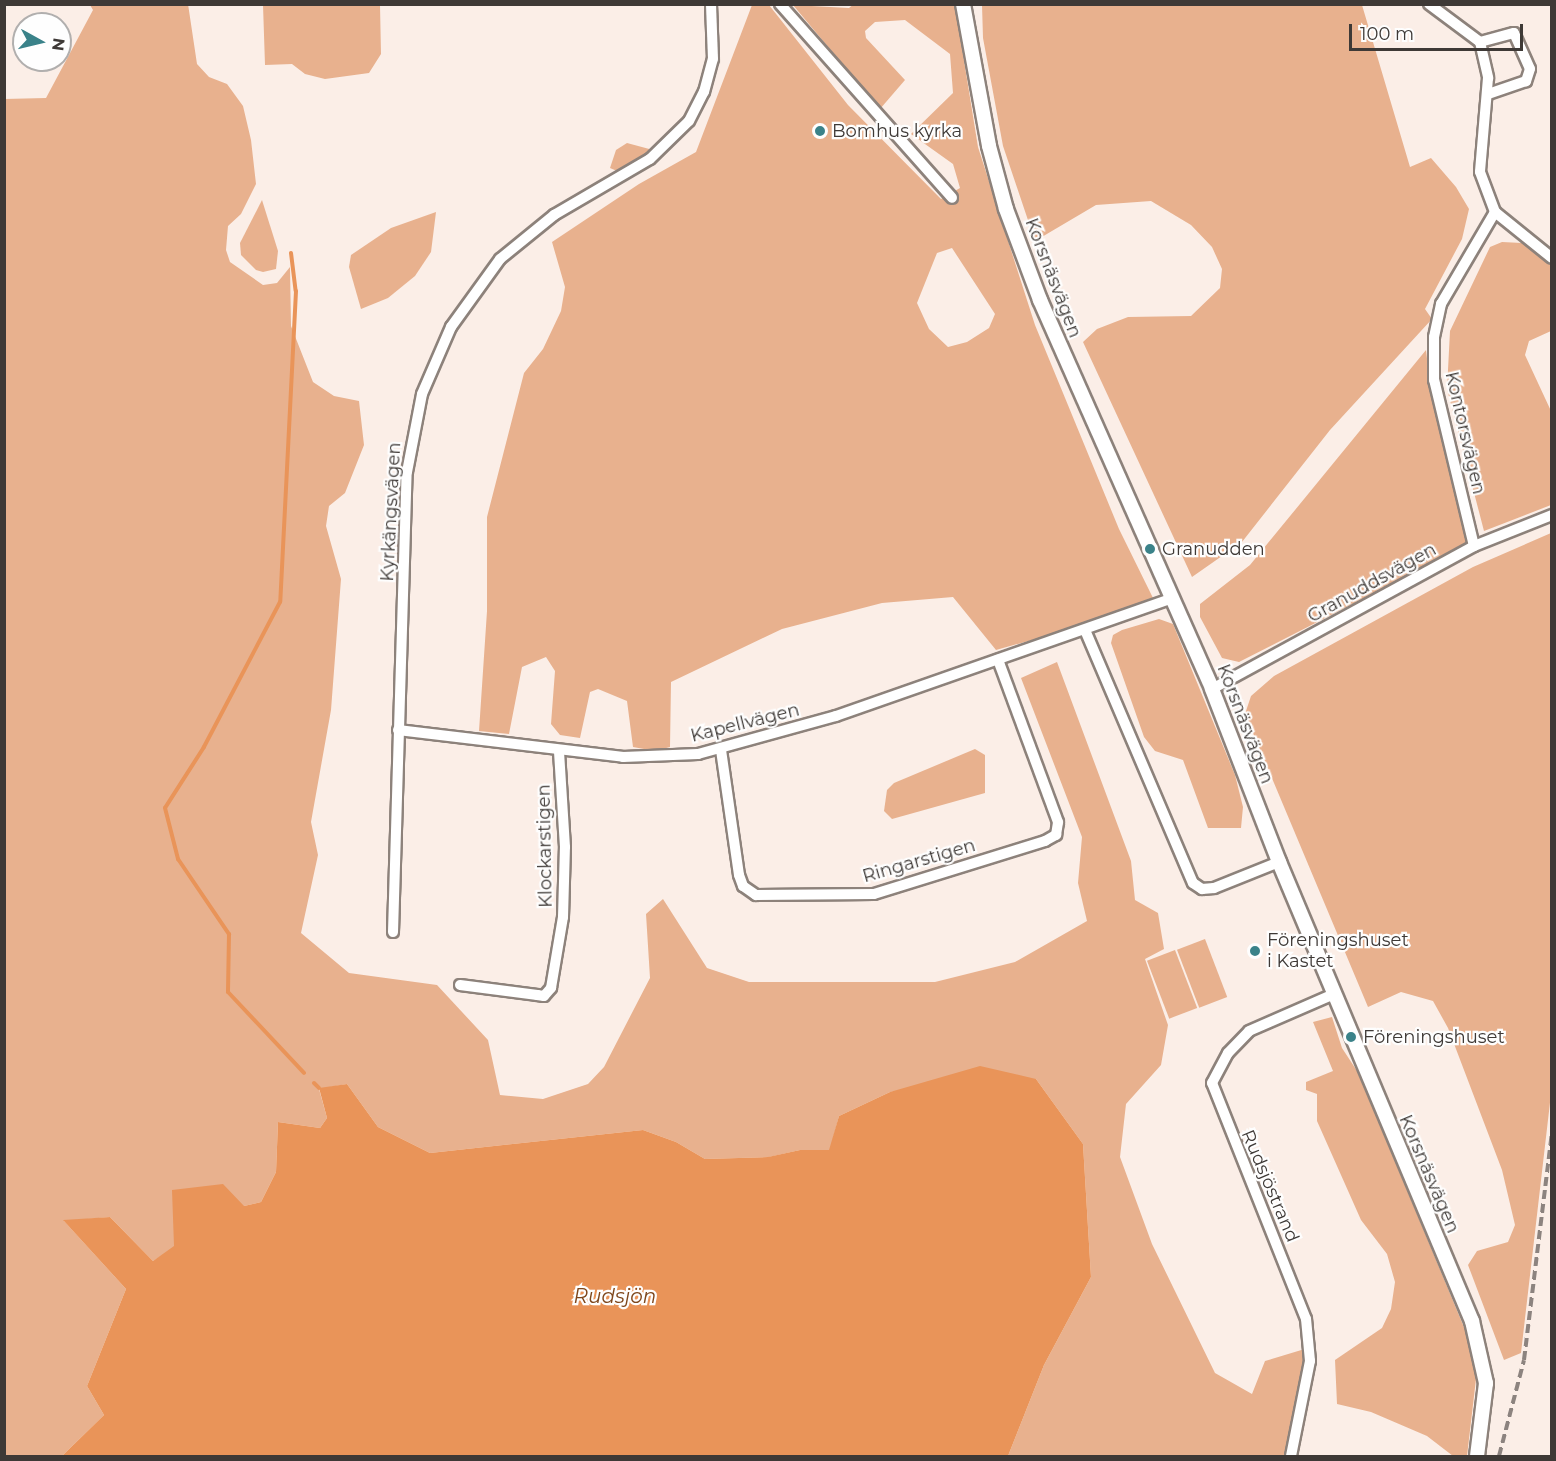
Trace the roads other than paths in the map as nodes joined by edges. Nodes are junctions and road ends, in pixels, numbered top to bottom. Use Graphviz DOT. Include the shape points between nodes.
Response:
graph roads {
  1 [pos="711,4"];
  2 [pos="780,4"];
  3 [pos="963,4"];
  4 [pos="1429,4"];
  5 [pos="1480,42"];
  6 [pos="1488,94"];
  7 [pos="952,198"];
  8 [pos="1495,212"];
  9 [pos="1551,258"];
  10 [pos="1551,515"];
  11 [pos="1474,546"];
  12 [pos="1173,597"];
  13 [pos="1085,630"];
  14 [pos="998,660"];
  15 [pos="1212,689"];
  16 [pos="398,730"];
  17 [pos="721,750"];
  18 [pos="559,751"];
  19 [pos="1279,862"];
  20 [pos="393,932"];
  21 [pos="460,985"];
  22 [pos="1334,994"];
  23 [pos="1292,1456"];
  24 [pos="1477,1456"];
  1 -- 16 [label="street, Kyrkängsvägen" via="713,59 704,92 689,122 650,159 554,215 511,249 471,297 431,370 415,419 407,472"];
  2 -- 7 [label="street"];
  3 -- 12 [label="street, Korsnäsvägen" via="974,77 1006,209 1093,425"];
  4 -- 5 [label="street"];
  5 -- 6 [label="street"];
  5 -- 6 [label="street" via="1514,33 1530,69 1526,81"];
  6 -- 8 [label="street" via="1480,172"];
  8 -- 9 [label="street"];
  8 -- 11 [label="street, Kontorsvägen" via="1485,223 1442,304 1434,337 1434,380"];
  10 -- 11 [label="street, Granuddsvägen"];
  11 -- 15 [label="street, Granuddsvägen"];
  12 -- 13 [label="street, Kapellvägen"];
  12 -- 15 [label="street, Korsnäsvägen"];
  13 -- 14 [label="street, Kapellvägen"];
  13 -- 19 [label="street" via="1193,883 1202,889 1214,888"];
  14 -- 17 [label="street, Kapellvägen"];
  14 -- 17 [label="street, Ringarstigen" via="1058,822 1056,835 1045,841 874,894 756,895 743,886 739,875"];
  15 -- 19 [label="street, Korsnäsvägen"];
  16 -- 18 [label="street, Kapellvägen"];
  16 -- 20 [label="street, Kyrkängsvägen"];
  17 -- 18 [label="street, Kapellvägen" via="648,758"];
  18 -- 21 [label="street, Klockarstigen" via="565,859 563,916 549,993 537,995"];
  19 -- 22 [label="street, Korsnäsvägen"];
  22 -- 23 [label="street, Rudsjöstrand" via="1249,1031 1228,1053 1212,1083 1306,1319 1309,1370"];
  22 -- 24 [label="street, Korsnäsvägen" via="1472,1321 1486,1383"];
}
